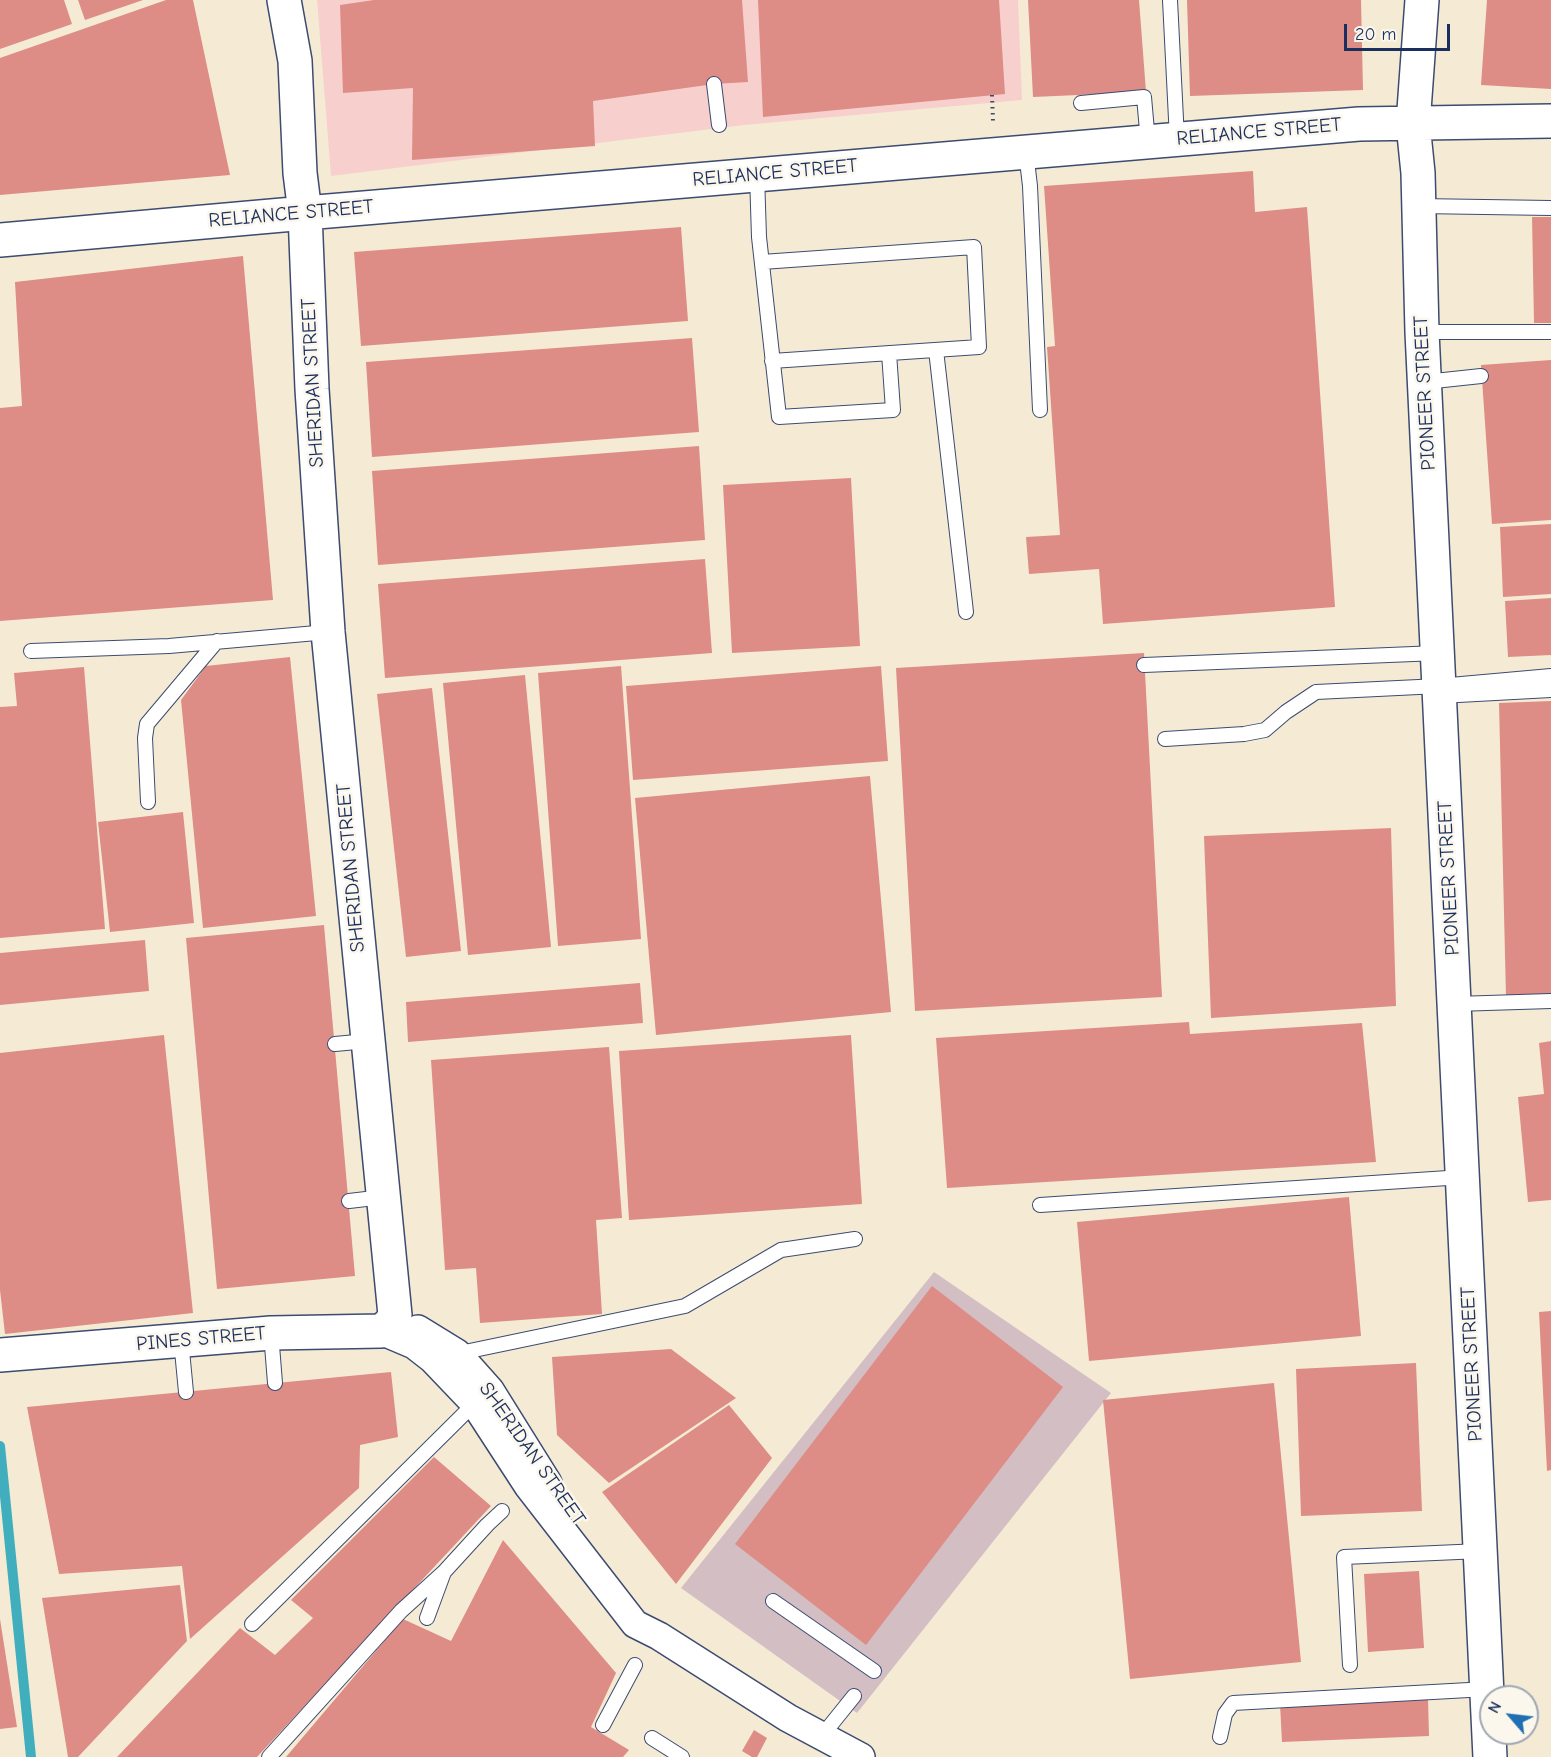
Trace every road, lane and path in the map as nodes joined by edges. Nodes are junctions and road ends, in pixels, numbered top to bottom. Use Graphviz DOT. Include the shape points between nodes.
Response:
graph roads {
  1 [pos="284,0"];
  2 [pos="1170,0"];
  3 [pos="1422,0"];
  4 [pos="714,84"];
  5 [pos="992,95"];
  6 [pos="1081,103"];
  7 [pos="992,116"];
  8 [pos="1551,122"];
  9 [pos="1413,124"];
  10 [pos="719,125"];
  11 [pos="1163,140"];
  12 [pos="1026,152"];
  13 [pos="757,175"];
  14 [pos="1418,206"];
  15 [pos="1551,208"];
  16 [pos="304,213"];
  17 [pos="0,240"];
  18 [pos="762,262"];
  19 [pos="1422,332"];
  20 [pos="1551,332"];
  21 [pos="936,350"];
  22 [pos="889,353"];
  23 [pos="772,361"];
  24 [pos="1481,376"];
  25 [pos="1425,382"];
  26 [pos="1040,410"];
  27 [pos="966,612"];
  28 [pos="328,632"];
  29 [pos="217,641"];
  30 [pos="31,651"];
  31 [pos="1438,653"];
  32 [pos="1144,665"];
  33 [pos="1551,676"];
  34 [pos="1551,690"];
  35 [pos="1440,691"];
  36 [pos="1166,739"];
  37 [pos="148,802"];
  38 [pos="1551,1001"];
  39 [pos="1455,1004"];
  40 [pos="367,1041"];
  41 [pos="335,1044"];
  42 [pos="1463,1177"];
  43 [pos="383,1197"];
  44 [pos="349,1201"];
  45 [pos="1040,1205"];
  46 [pos="855,1239"];
  47 [pos="388,1323"];
  48 [pos="271,1333"];
  49 [pos="181,1340"];
  50 [pos="0,1356"];
  51 [pos="445,1356"];
  52 [pos="275,1383"];
  53 [pos="186,1392"];
  54 [pos="482,1397"];
  55 [pos="502,1511"];
  56 [pos="1481,1551"];
  57 [pos="444,1572"];
  58 [pos="773,1601"];
  59 [pos="427,1618"];
  60 [pos="252,1624"];
  61 [pos="635,1665"];
  62 [pos="1350,1665"];
  63 [pos="874,1671"];
  64 [pos="1488,1685"];
  65 [pos="1479,1689"];
  66 [pos="854,1696"];
  67 [pos="603,1725"];
  68 [pos="821,1737"];
  69 [pos="1220,1737"];
  70 [pos="652,1738"];
  71 [pos="269,1757"];
  72 [pos="682,1757"];
  73 [pos="861,1757"];
  1 -- 16 [label="main road, SHERIDAN STREET" via="296,61"];
  2 -- 11 [label="lane"];
  3 -- 9 [label="main road, PIONEER STREET"];
  4 -- 10 [label="lane"];
  5 -- 7 [label="path"];
  6 -- 11 [label="lane" via="1144,97"];
  8 -- 9 [label="main road, RELIANCE STREET"];
  9 -- 11 [label="main road, RELIANCE STREET" via="1359,124"];
  9 -- 14 [label="main road, PIONEER STREET"];
  11 -- 12 [label="main road, RELIANCE STREET"];
  12 -- 13 [label="main road, RELIANCE STREET"];
  12 -- 26 [label="lane"];
  13 -- 16 [label="main road, RELIANCE STREET"];
  13 -- 18 [label="lane"];
  14 -- 15 [label="lane"];
  14 -- 19 [label="main road, PIONEER STREET"];
  16 -- 17 [label="main road, RELIANCE STREET"];
  16 -- 28 [label="main road, SHERIDAN STREET"];
  18 -- 21 [label="lane" via="974,247 979,347"];
  18 -- 23 [label="lane"];
  19 -- 20 [label="lane"];
  19 -- 25 [label="main road, PIONEER STREET"];
  21 -- 22 [label="lane"];
  21 -- 27 [label="lane"];
  22 -- 23 [label="lane"];
  22 -- 23 [label="lane" via="893,410 779,417"];
  24 -- 25 [label="lane"];
  25 -- 31 [label="main road, PIONEER STREET"];
  28 -- 29 [label="lane"];
  28 -- 40 [label="main road, SHERIDAN STREET"];
  29 -- 30 [label="lane"];
  29 -- 37 [label="lane" via="147,724"];
  31 -- 32 [label="lane"];
  31 -- 35 [label="main road, PIONEER STREET"];
  33 -- 35 [label="lane"];
  34 -- 35 [label="lane"];
  35 -- 36 [label="lane" via="1316,692 1265,730"];
  35 -- 39 [label="main road, PIONEER STREET"];
  38 -- 39 [label="lane"];
  39 -- 42 [label="main road, PIONEER STREET"];
  40 -- 41 [label="lane"];
  40 -- 43 [label="main road, SHERIDAN STREET"];
  42 -- 45 [label="lane"];
  42 -- 56 [label="main road, PIONEER STREET"];
  43 -- 44 [label="lane"];
  43 -- 47 [label="main road, SHERIDAN STREET"];
  46 -- 51 [label="lane" via="781,1250 685,1306"];
  47 -- 48 [label="main road, PINES STREET"];
  47 -- 51 [label="street, SHERIDAN STREET"];
  48 -- 49 [label="main road, PINES STREET"];
  48 -- 52 [label="lane"];
  49 -- 50 [label="main road, PINES STREET"];
  49 -- 53 [label="lane"];
  51 -- 54 [label="street, SHERIDAN STREET"];
  54 -- 60 [label="lane"];
  54 -- 68 [label="street, SHERIDAN STREET" via="528,1486 635,1624"];
  55 -- 57 [label="lane"];
  56 -- 62 [label="lane" via="1344,1557"];
  56 -- 64 [label="main road, PIONEER STREET"];
  57 -- 59 [label="lane"];
  57 -- 71 [label="lane" via="401,1611"];
  58 -- 63 [label="lane"];
  61 -- 67 [label="lane"];
  65 -- 69 [label="lane" via="1233,1703 1225,1714"];
  66 -- 68 [label="lane"];
  68 -- 73 [label="street, SHERIDAN STREET"];
  70 -- 72 [label="lane"];
}
